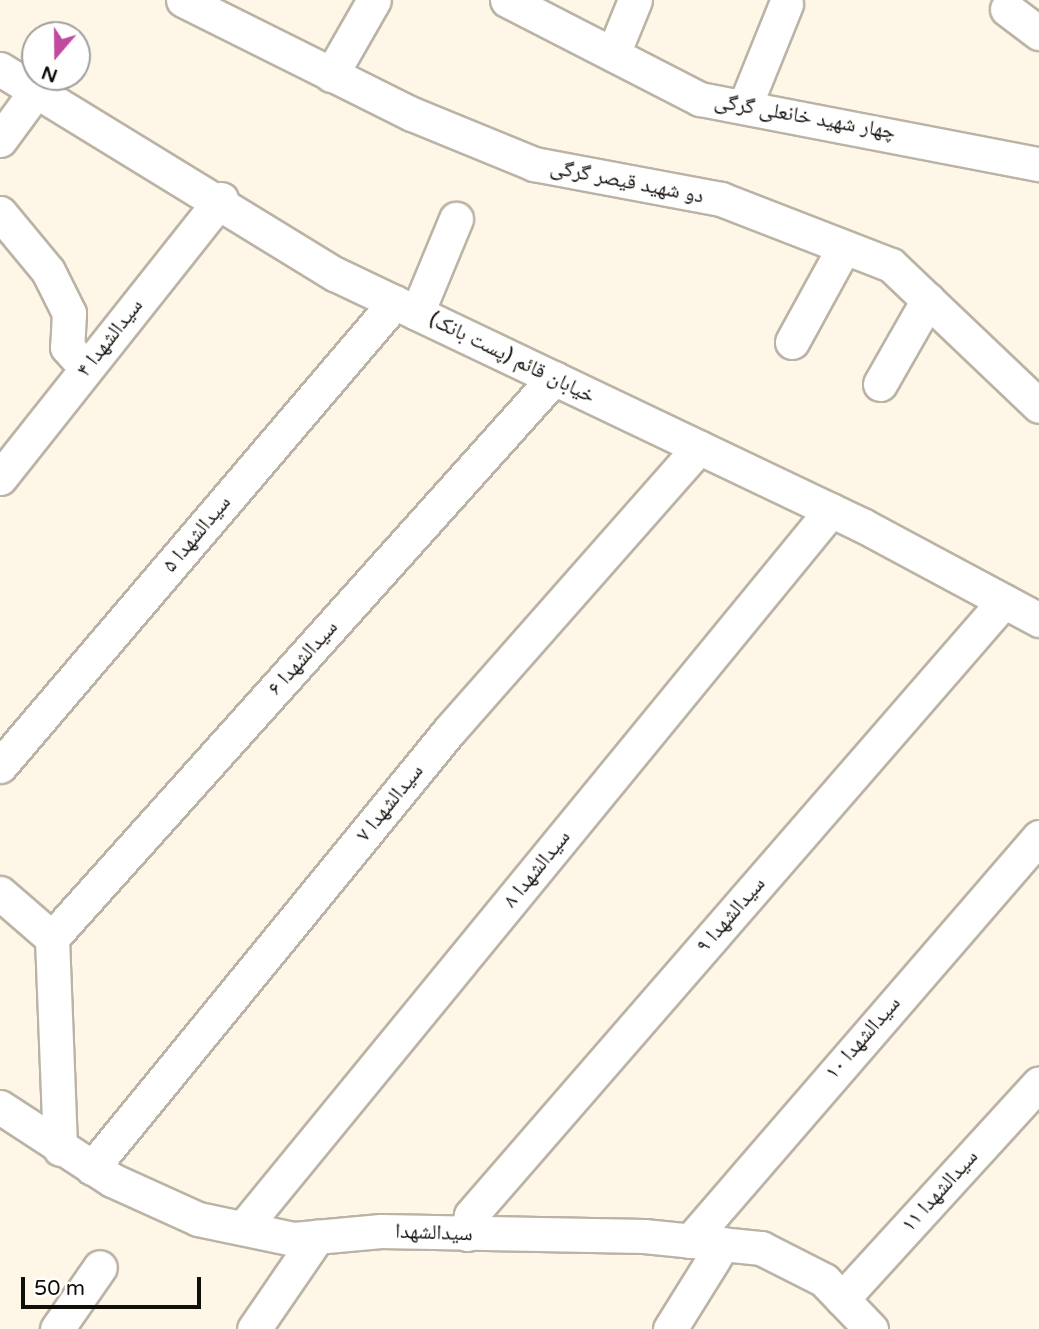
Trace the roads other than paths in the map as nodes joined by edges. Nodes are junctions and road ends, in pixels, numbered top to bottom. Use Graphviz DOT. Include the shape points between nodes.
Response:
graph roads {
  1 [pos="183,0"];
  2 [pos="374,0"];
  3 [pos="507,0"];
  4 [pos="635,0"];
  5 [pos="786,4"];
  6 [pos="1007,9"];
  7 [pos="1039,33"];
  8 [pos="612,54"];
  9 [pos="0,69"];
  10 [pos="331,75"];
  11 [pos="21,81"];
  12 [pos="35,91"];
  13 [pos="38,91"];
  14 [pos="746,103"];
  15 [pos="0,140"];
  16 [pos="1039,164"];
  17 [pos="221,199"];
  18 [pos="0,213"];
  19 [pos="456,219"];
  20 [pos="844,247"];
  21 [pos="928,300"];
  22 [pos="406,307"];
  23 [pos="792,342"];
  24 [pos="86,368"];
  25 [pos="554,378"];
  26 [pos="880,384"];
  27 [pos="1039,406"];
  28 [pos="699,447"];
  29 [pos="0,478"];
  30 [pos="831,510"];
  31 [pos="1004,601"];
  32 [pos="1039,620"];
  33 [pos="0,766"];
  34 [pos="1039,837"];
  35 [pos="0,893"];
  36 [pos="52,938"];
  37 [pos="1039,1083"];
  38 [pos="3,1116"];
  39 [pos="60,1149"];
  40 [pos="92,1168"];
  41 [pos="243,1227"];
  42 [pos="467,1234"];
  43 [pos="317,1237"];
  44 [pos="690,1241"];
  45 [pos="723,1244"];
  46 [pos="100,1267"];
  47 [pos="842,1299"];
  48 [pos="57,1329"];
  49 [pos="254,1329"];
  50 [pos="670,1329"];
  51 [pos="871,1329"];
  1 -- 10 [label="street, دو شهید قیصر گرگی"];
  2 -- 10 [label="street"];
  3 -- 8 [label="street, چهار شهید خانعلی گرگی"];
  4 -- 8 [label="street"];
  5 -- 14 [label="street"];
  6 -- 7 [label="street"];
  8 -- 14 [label="street, چهار شهید خانعلی گرگی" via="700,99"];
  9 -- 11 [label="street, خیابان قائم (پست بانک)"];
  10 -- 20 [label="street, دو شهید قیصر گرگی" via="534,164 721,199"];
  12 -- 15 [label="street"];
  13 -- 17 [label="street, خیابان قائم (پست بانک)"];
  14 -- 16 [label="street, چهار شهید خانعلی گرگی"];
  17 -- 22 [label="street, خیابان قائم (پست بانک)" via="335,274"];
  17 -- 24 [label="street, سیدالشهدا ۴"];
  18 -- 24 [label="street" via="48,271 69,313 67,347"];
  19 -- 22 [label="street, سیدالشهدا ۵"];
  20 -- 21 [label="street, دو شهید قیصر گرگی" via="891,265"];
  20 -- 23 [label="street"];
  21 -- 26 [label="street"];
  21 -- 27 [label="street, دو شهید قیصر گرگی"];
  22 -- 25 [label="street, خیابان قائم (پست بانک)"];
  22 -- 33 [label="street, سیدالشهدا ۵"];
  24 -- 29 [label="street, سیدالشهدا ۴"];
  25 -- 28 [label="street, خیابان قائم (پست بانک)"];
  25 -- 36 [label="street, سیدالشهدا ۶"];
  28 -- 30 [label="street, خیابان قائم (پست بانک)"];
  28 -- 40 [label="street, سیدالشهدا ۷" via="449,731"];
  30 -- 31 [label="street, خیابان قائم (پست بانک)"];
  30 -- 41 [label="street, سیدالشهدا ۸"];
  31 -- 32 [label="street, خیابان قائم (پست بانک)"];
  31 -- 42 [label="street, سیدالشهدا ۹" via="471,1215"];
  34 -- 44 [label="street, سیدالشهدا ۱۰"];
  35 -- 36 [label="street"];
  36 -- 39 [label="street"];
  37 -- 47 [label="street, سیدالشهدا ۱۱"];
  38 -- 39 [label="street, سیدالشهدا"];
  39 -- 40 [label="street, سیدالشهدا"];
  40 -- 41 [label="street, سیدالشهدا" via="198,1219"];
  41 -- 43 [label="street, سیدالشهدا"];
  42 -- 43 [label="street, سیدالشهدا"];
  42 -- 44 [label="street, سیدالشهدا"];
  43 -- 49 [label="street"];
  44 -- 45 [label="street, سیدالشهدا"];
  45 -- 47 [label="street, سیدالشهدا" via="761,1248 824,1280"];
  45 -- 50 [label="street"];
  46 -- 48 [label="street"];
  47 -- 51 [label="street, سیدالشهدا"];
}
